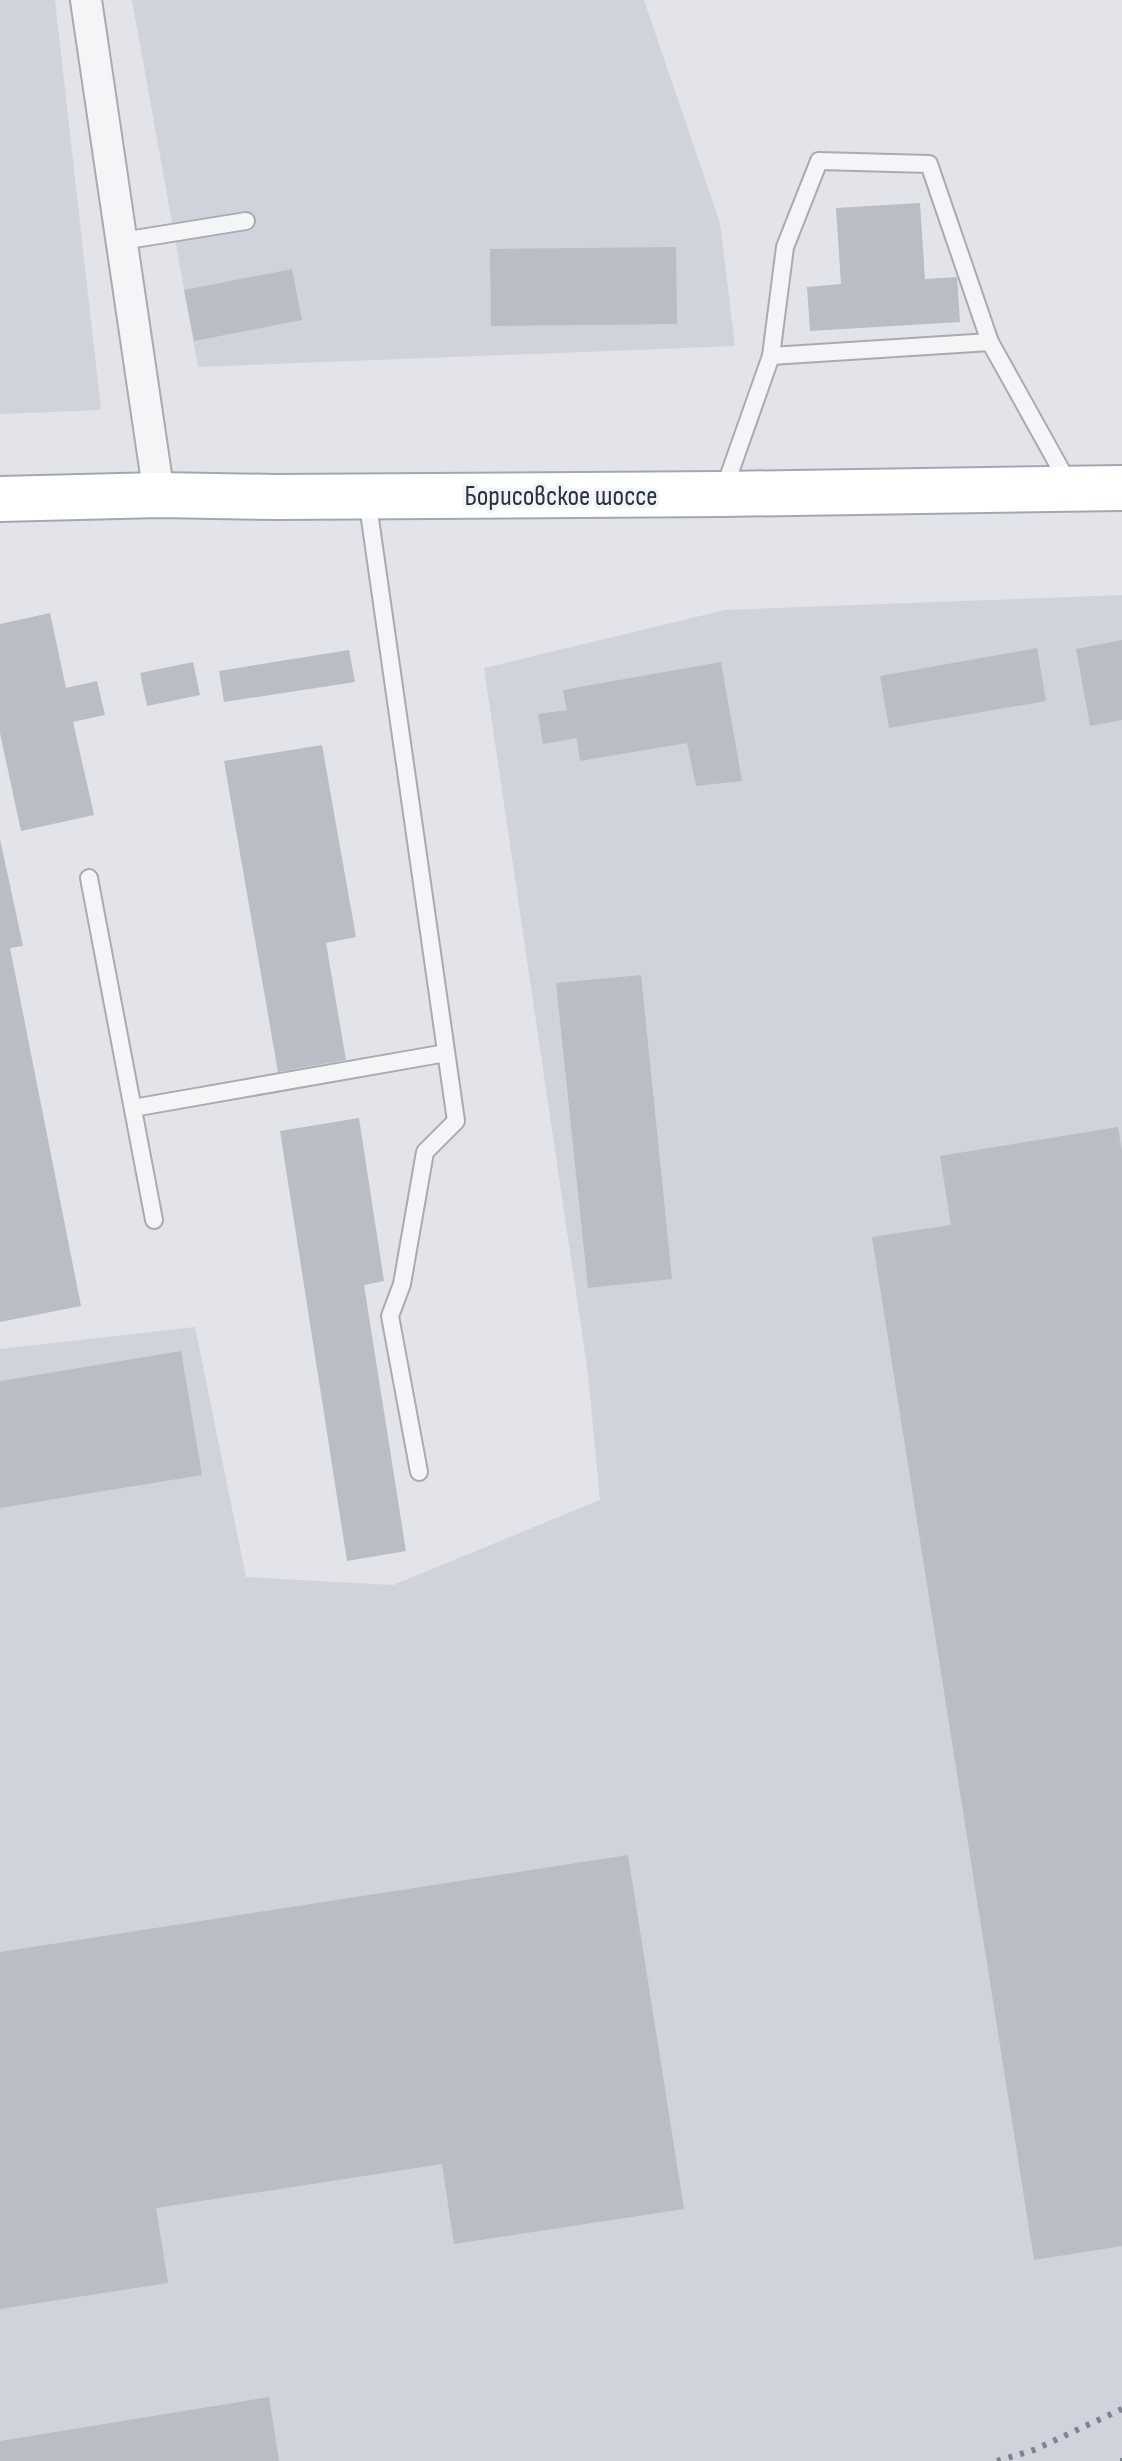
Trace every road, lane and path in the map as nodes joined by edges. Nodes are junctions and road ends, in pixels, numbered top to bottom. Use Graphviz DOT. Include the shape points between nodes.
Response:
graph roads {
  1 [pos="86,0"];
  2 [pos="246,221"];
  3 [pos="122,241"];
  4 [pos="990,342"];
  5 [pos="771,356"];
  6 [pos="1070,487"];
  7 [pos="1122,488"];
  8 [pos="722,494"];
  9 [pos="159,495"];
  10 [pos="367,496"];
  11 [pos="0,499"];
  12 [pos="89,878"];
  13 [pos="446,1053"];
  14 [pos="133,1108"];
  15 [pos="154,1220"];
  16 [pos="419,1472"];
  1 -- 3 [label="street"];
  2 -- 3 [label="lane"];
  3 -- 9 [label="street"];
  4 -- 5 [label="lane"];
  4 -- 5 [label="lane" via="929,164 819,161 785,247"];
  4 -- 6 [label="lane"];
  5 -- 8 [label="lane"];
  6 -- 7 [label="main road, Борисовское шоссе"];
  6 -- 8 [label="main road, Борисовское шоссе"];
  8 -- 10 [label="main road, Борисовское шоссе"];
  9 -- 10 [label="main road, Борисовское шоссе"];
  9 -- 11 [label="main road, Борисовское шоссе"];
  10 -- 13 [label="lane"];
  12 -- 14 [label="lane"];
  13 -- 14 [label="lane"];
  13 -- 16 [label="lane" via="456,1121 425,1152 402,1284 390,1316"];
  14 -- 15 [label="lane"];
}
